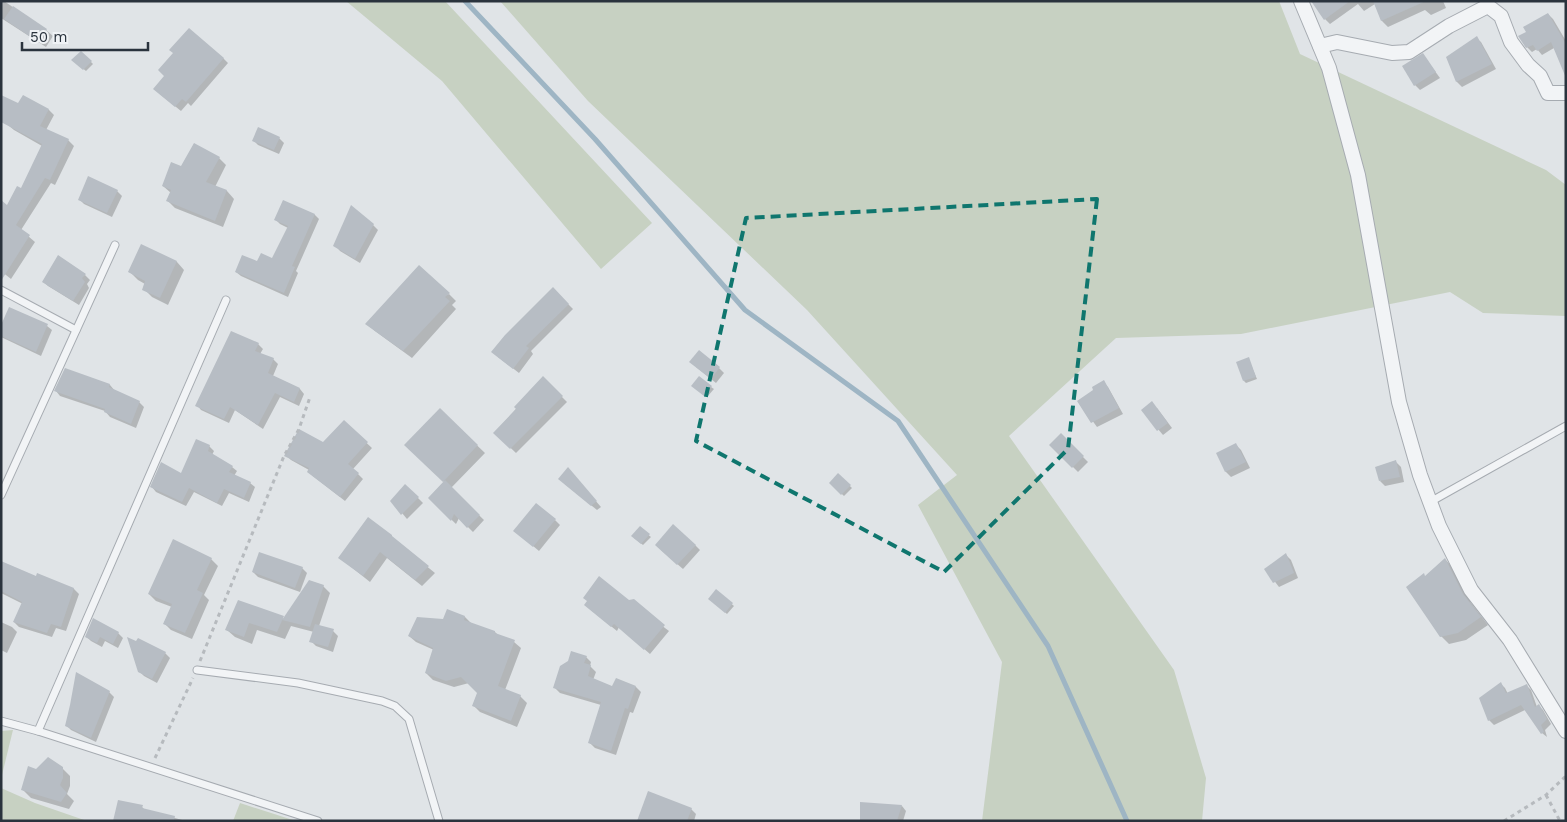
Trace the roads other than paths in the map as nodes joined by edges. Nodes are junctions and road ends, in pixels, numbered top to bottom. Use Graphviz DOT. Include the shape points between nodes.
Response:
graph roads {
  1 [pos="1301,1"];
  2 [pos="1320,46"];
  3 [pos="1566,93"];
  4 [pos="115,245"];
  5 [pos="1,290"];
  6 [pos="226,300"];
  7 [pos="76,330"];
  8 [pos="1566,426"];
  9 [pos="1,495"];
  10 [pos="1430,502"];
  11 [pos="197,670"];
  12 [pos="1,721"];
  13 [pos="13,725"];
  14 [pos="1,726"];
  15 [pos="38,731"];
  16 [pos="1566,731"];
  17 [pos="318,821"];
  18 [pos="439,821"];
  1 -- 2 [label="street"];
  2 -- 3 [label="street" via="1338,42 1392,53 1409,52 1488,6 1501,16 1511,42 1540,76 1548,93"];
  2 -- 10 [label="street" via="1358,176 1399,402"];
  4 -- 7 [label="lane"];
  5 -- 7 [label="lane"];
  6 -- 15 [label="lane"];
  7 -- 9 [label="lane"];
  8 -- 10 [label="lane"];
  10 -- 16 [label="street" via="1471,590 1510,640"];
  11 -- 18 [label="lane" via="298,683 395,706 408,719"];
  12 -- 13 [label="lane"];
  13 -- 14 [label="lane"];
  13 -- 15 [label="lane"];
  15 -- 17 [label="lane"];
}
